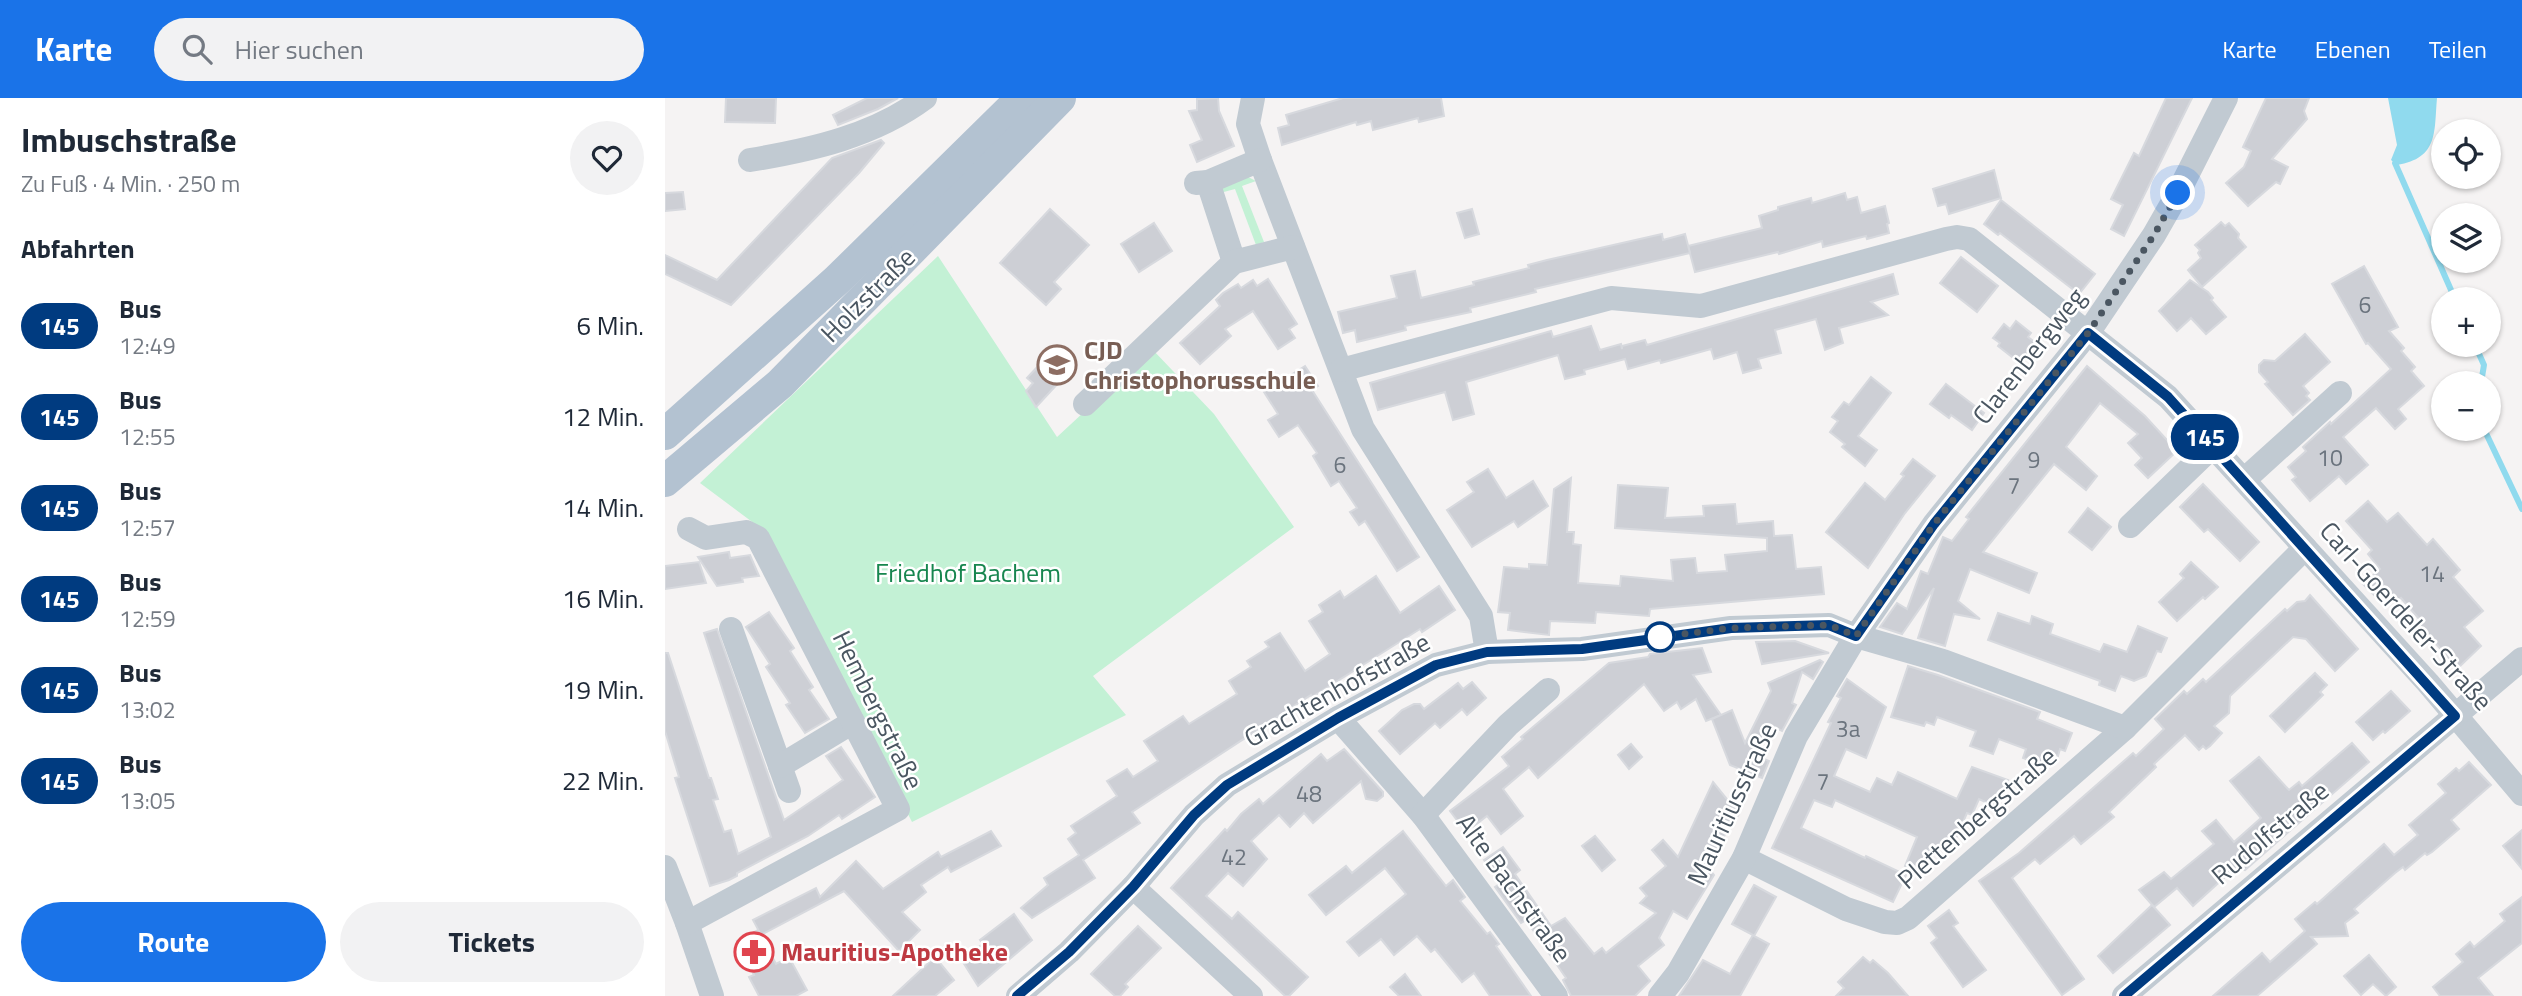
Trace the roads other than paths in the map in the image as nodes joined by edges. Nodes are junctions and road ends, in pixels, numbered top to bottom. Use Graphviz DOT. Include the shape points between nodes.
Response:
graph roads {
  1 [pos="925,98"];
  2 [pos="1022,98"];
  3 [pos="1060,98"];
  4 [pos="2226,98"];
  5 [pos="1255,99"];
  6 [pos="750,160"];
  7 [pos="1259,160"];
  8 [pos="1293,247"];
  9 [pos="1234,262"];
  10 [pos="2088,333"];
  11 [pos="1341,370"];
  12 [pos="2340,393"];
  13 [pos="1085,404"];
  14 [pos="665,434"];
  15 [pos="2213,446"];
  16 [pos="2244,480"];
  17 [pos="665,481"];
  18 [pos="2130,526"];
  19 [pos="689,529"];
  20 [pos="2305,548"];
  21 [pos="731,629"];
  22 [pos="1856,636"];
  23 [pos="1487,652"];
  24 [pos="2522,659"];
  25 [pos="1548,690"];
  26 [pos="1511,695"];
  27 [pos="2455,716"];
  28 [pos="1338,718"];
  29 [pos="853,722"];
  30 [pos="1508,725"];
  31 [pos="2125,728"];
  32 [pos="780,766"];
  33 [pos="789,791"];
  34 [pos="2522,794"];
  35 [pos="1423,815"];
  36 [pos="1744,858"];
  37 [pos="665,867"];
  38 [pos="1133,887"];
  39 [pos="677,913"];
  40 [pos="712,996"];
  41 [pos="1017,996"];
  42 [pos="1251,996"];
  43 [pos="1556,996"];
  44 [pos="1660,996"];
  45 [pos="2124,996"];
  1 -- 6 [label="street" via="901,116 828,144"];
  2 -- 14 [label="main road, Holzstraße" via="837,280"];
  3 -- 17 [label="main road, Holzstraße" via="780,384"];
  4 -- 10 [label="street, Clarenbergweg" via="2154,235"];
  5 -- 7 [label="street" via="1248,124"];
  7 -- 8 [label="street"];
  7 -- 9 [label="street" via="1202,182"];
  8 -- 9 [label="street"];
  8 -- 11 [label="street"];
  9 -- 13 [label="street"];
  10 -- 11 [label="street, Carl-Goerdeler-Straße" via="1980,246 1957,237 1702,306 1611,298"];
  10 -- 15 [label="street, Carl-Goerdeler-Straße" via="2168,397"];
  10 -- 22 [label="street, Clarenbergweg" via="1934,524"];
  11 -- 23 [label="street" via="1374,449 1481,617"];
  12 -- 16 [label="street"];
  15 -- 16 [label="street, Carl-Goerdeler-Straße"];
  15 -- 18 [label="street"];
  16 -- 20 [label="street, Carl-Goerdeler-Straße"];
  19 -- 29 [label="street, Hembergstraße" via="706,538 746,532 758,538"];
  20 -- 27 [label="street, Carl-Goerdeler-Straße"];
  20 -- 31 [label="street"];
  21 -- 32 [label="street"];
  22 -- 23 [label="street, Grachtenhofstraße" via="1829,625 1731,628 1582,649"];
  22 -- 31 [label="street, Grachtenhofstraße" via="1943,661"];
  22 -- 36 [label="street, Mauritiusstraße" via="1796,736"];
  23 -- 28 [label="street, Grachtenhofstraße" via="1436,665"];
  24 -- 27 [label="street, Rudolfstraße"];
  25 -- 30 [label="street, Alte Bachstraße"];
  26 -- 30 [label="street"];
  27 -- 34 [label="street, Carl-Goerdeler-Straße"];
  27 -- 45 [label="street, Rudolfstraße"];
  28 -- 35 [label="street, Alte Bachstraße"];
  28 -- 38 [label="street, Grachtenhofstraße" via="1227,785 1194,815"];
  29 -- 32 [label="street"];
  29 -- 39 [label="street, Hembergstraße" via="898,809"];
  30 -- 35 [label="street, Alte Bachstraße"];
  31 -- 36 [label="street, Plettenbergstraße" via="1897,923 1846,909"];
  32 -- 33 [label="street"];
  35 -- 43 [label="street, Alte Bachstraße"];
  36 -- 44 [label="street, Mauritiusstraße"];
  37 -- 39 [label="street"];
  38 -- 41 [label="street, Grachtenhofstraße" via="1069,952"];
  38 -- 42 [label="street"];
  39 -- 40 [label="street"];
}
